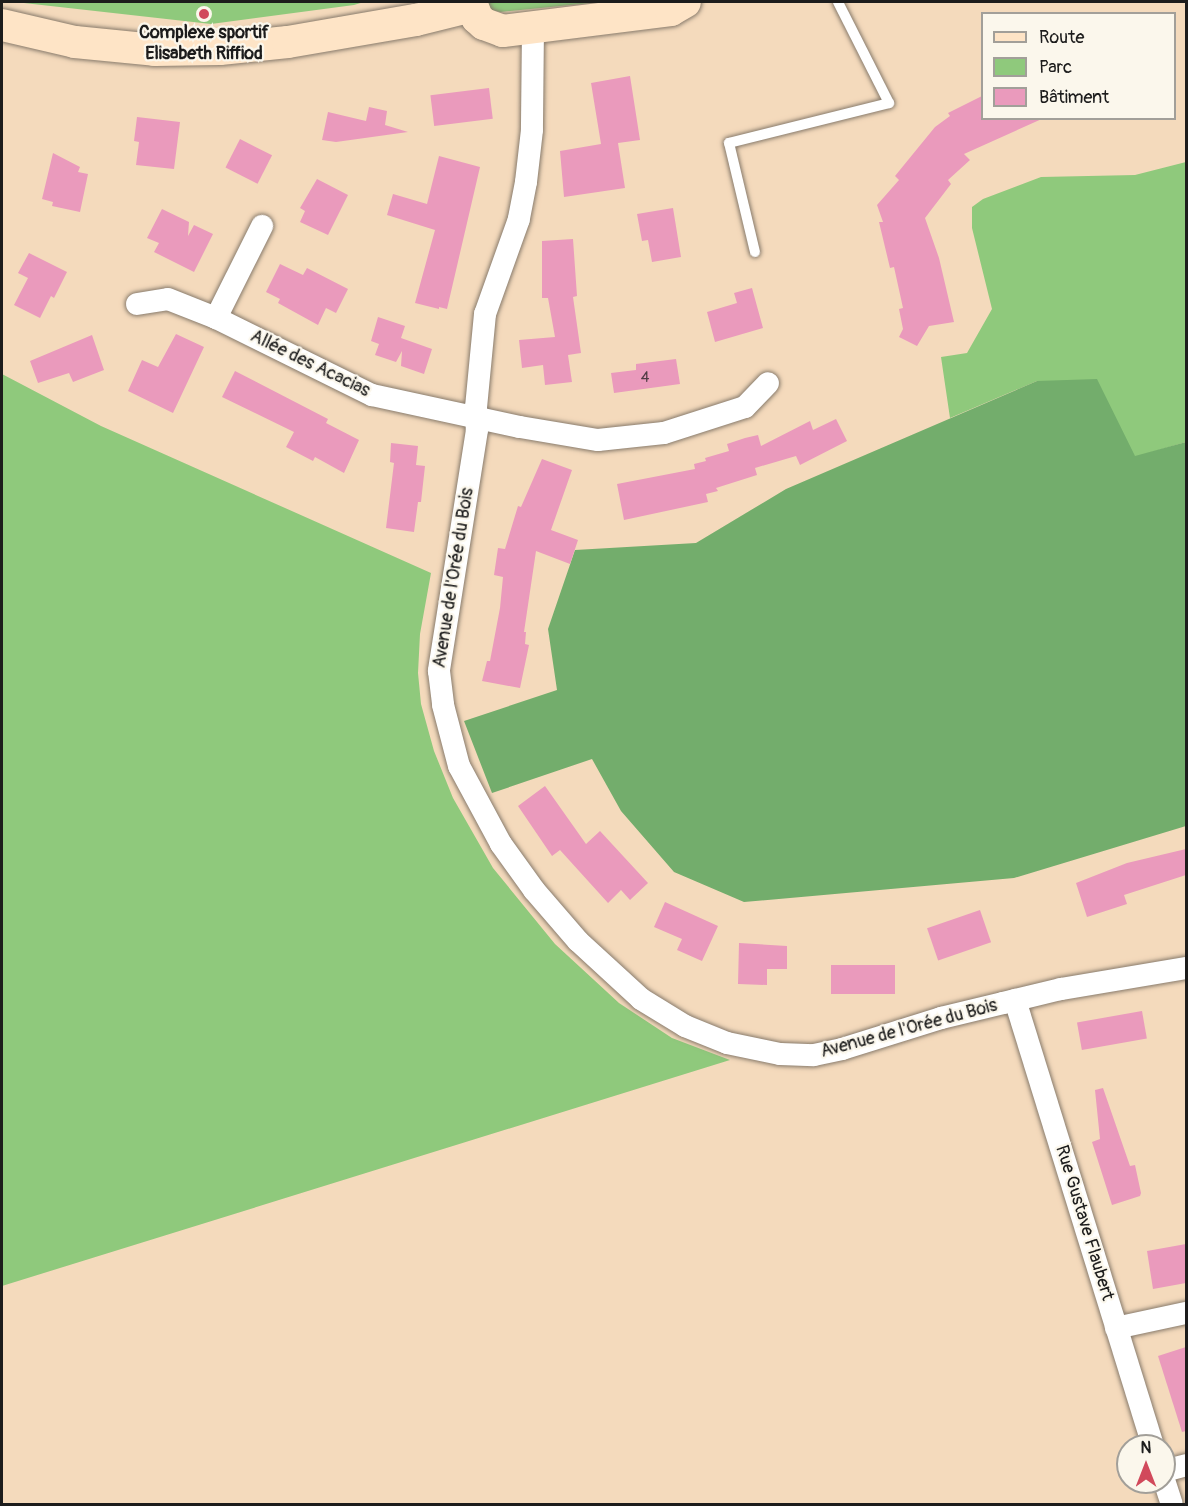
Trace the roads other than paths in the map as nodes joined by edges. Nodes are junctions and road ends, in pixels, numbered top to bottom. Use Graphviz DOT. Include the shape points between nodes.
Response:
graph roads {
  1 [pos="685,2"];
  2 [pos="837,2"];
  3 [pos="472,4"];
  4 [pos="2,25"];
  5 [pos="533,27"];
  6 [pos="262,226"];
  7 [pos="755,252"];
  8 [pos="137,304"];
  9 [pos="216,318"];
  10 [pos="768,382"];
  11 [pos="477,418"];
  12 [pos="1186,968"];
  13 [pos="1015,1000"];
  14 [pos="1186,1313"];
  15 [pos="1116,1328"];
  16 [pos="1149,1434"];
  1 -- 5 [label="street" via="671,10"];
  2 -- 7 [label="lane" via="889,103 729,143"];
  3 -- 4 [label="street" via="416,20 288,42 220,49 155,50 75,42"];
  3 -- 5 [label="street" via="477,18 493,29"];
  5 -- 11 [label="street, Avenue de l'Orée du Bois" via="532,130 526,182 519,219 485,314"];
  6 -- 9 [label="street"];
  8 -- 9 [label="street, Allée des Acacias" via="168,299"];
  9 -- 11 [label="street, Allée des Acacias" via="372,394"];
  10 -- 11 [label="street, Allée des Acacias" via="746,407 664,433 598,440"];
  11 -- 13 [label="street, Avenue de l'Orée du Bois" via="442,642 442,705 459,766 479,807 534,891 578,941 641,999 685,1026 727,1043 780,1054 814,1055 842,1049"];
  12 -- 13 [label="street, Avenue de l'Orée du Bois"];
  13 -- 15 [label="street, Rue Gustave Flaubert"];
  14 -- 15 [label="street"];
  15 -- 16 [label="street, Rue Gustave Flaubert"];
}
